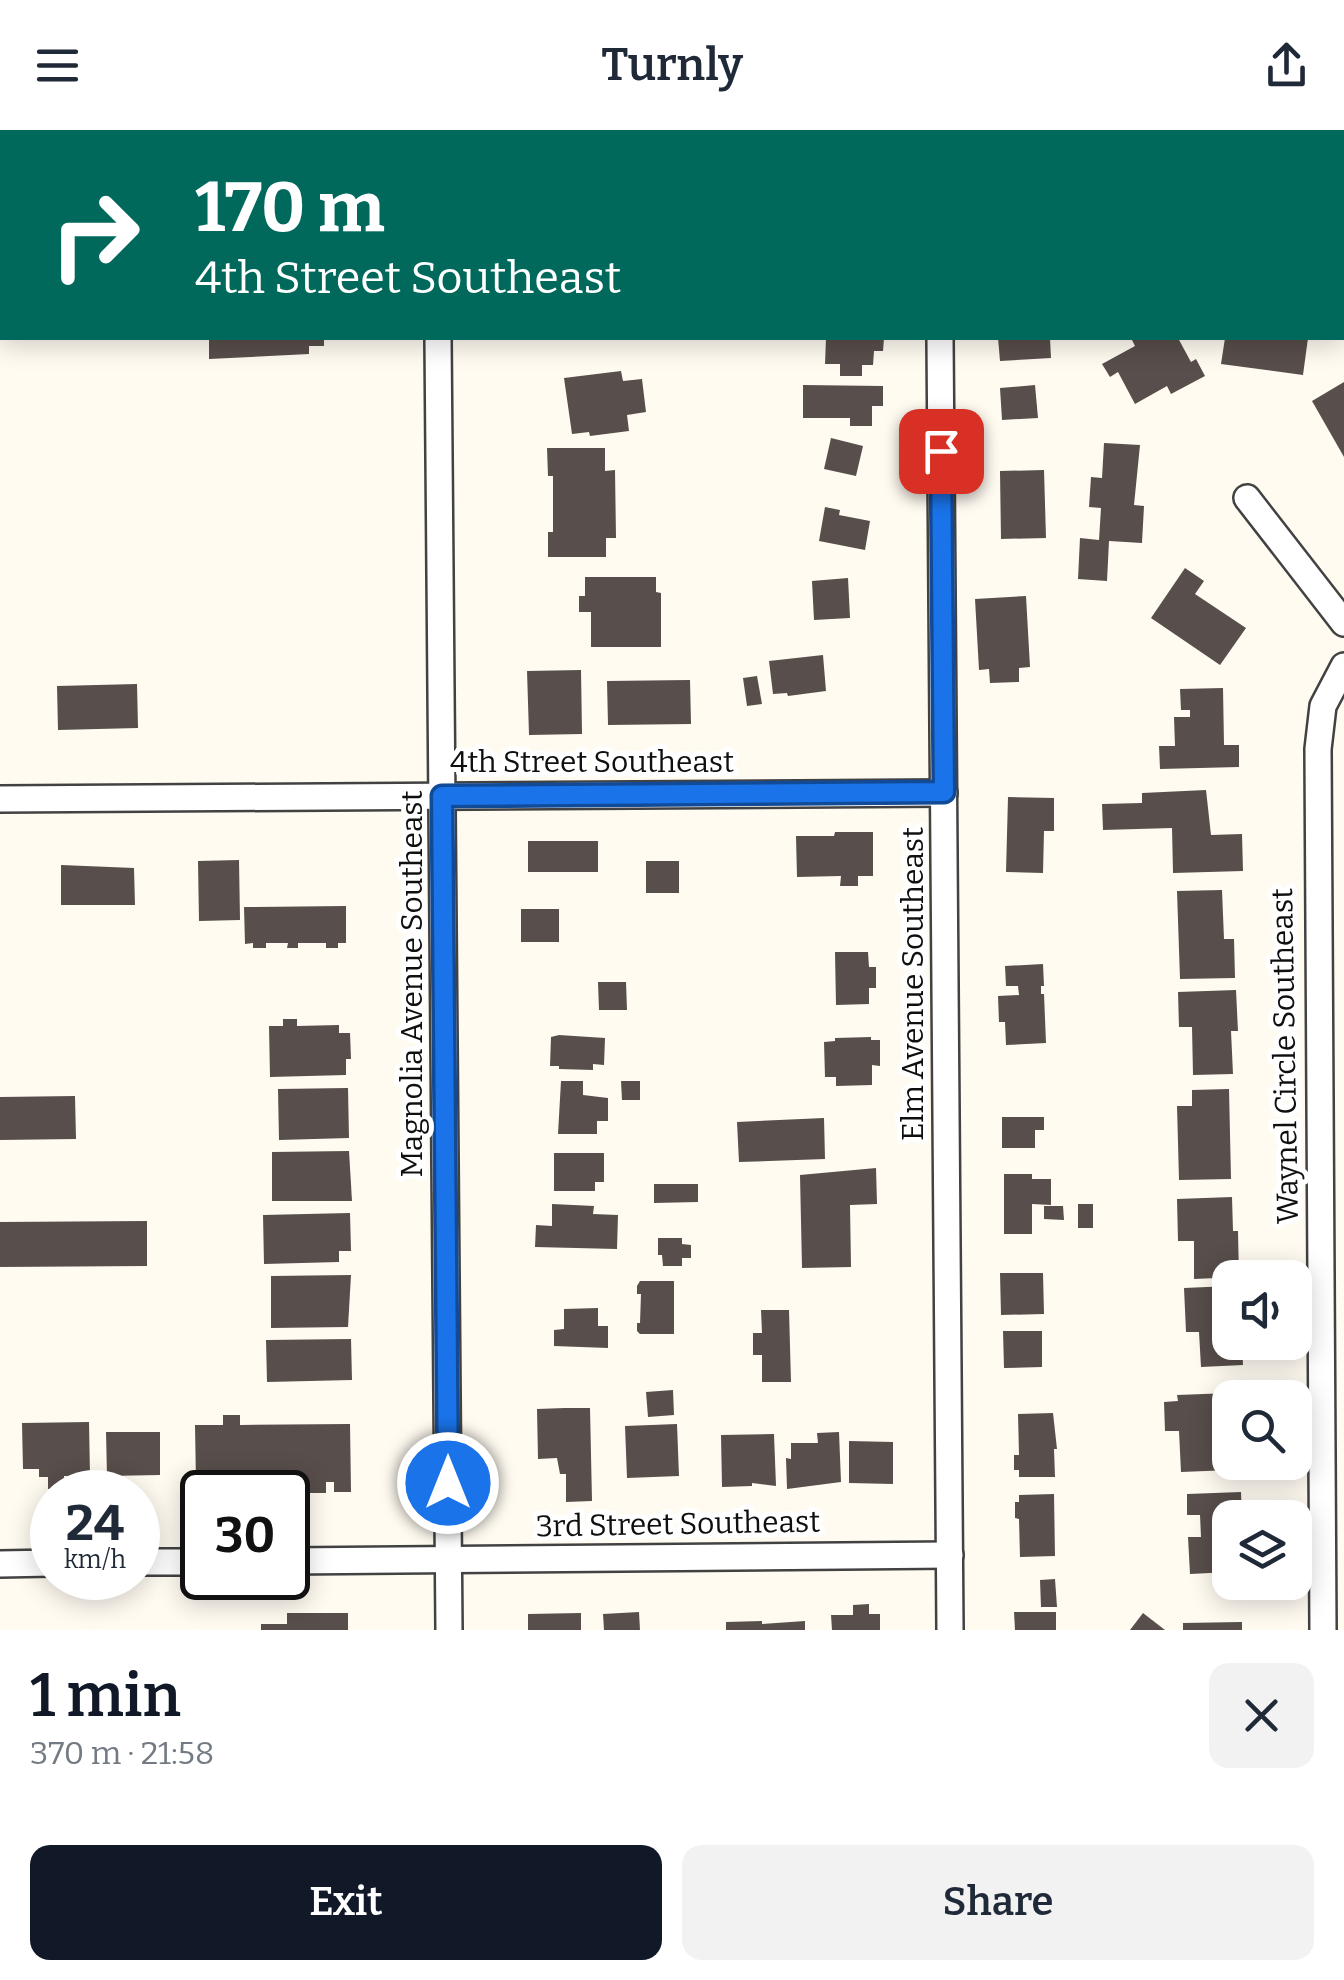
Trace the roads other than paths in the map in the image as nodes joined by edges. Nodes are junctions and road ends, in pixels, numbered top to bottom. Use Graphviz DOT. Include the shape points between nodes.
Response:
graph roads {
  1 [pos="438,340"];
  2 [pos="940,340"];
  3 [pos="1247,498"];
  4 [pos="1344,623"];
  5 [pos="1344,666"];
  6 [pos="944,792"];
  7 [pos="442,796"];
  8 [pos="0,800"];
  9 [pos="950,1555"];
  10 [pos="449,1560"];
  11 [pos="310,1561"];
  12 [pos="30,1563"];
  13 [pos="0,1564"];
  14 [pos="449,1630"];
  15 [pos="950,1630"];
  16 [pos="1323,1630"];
  1 -- 7 [label="street, Magnolia Avenue Southeast"];
  2 -- 6 [label="street, Elm Avenue Southeast"];
  3 -- 4 [label="street"];
  5 -- 16 [label="street, Waynel Circle Southeast" via="1324,706 1318,748"];
  6 -- 7 [label="street, 4th Street Southeast"];
  6 -- 9 [label="street, Elm Avenue Southeast"];
  7 -- 8 [label="street, 4th Street Southeast"];
  7 -- 10 [label="street, Magnolia Avenue Southeast"];
  9 -- 10 [label="street, 3rd Street Southeast"];
  9 -- 15 [label="street, Elm Avenue Southeast"];
  10 -- 11 [label="street, 3rd Street Southeast"];
  10 -- 14 [label="street, Magnolia Avenue Southeast"];
  12 -- 13 [label="street"];
}
